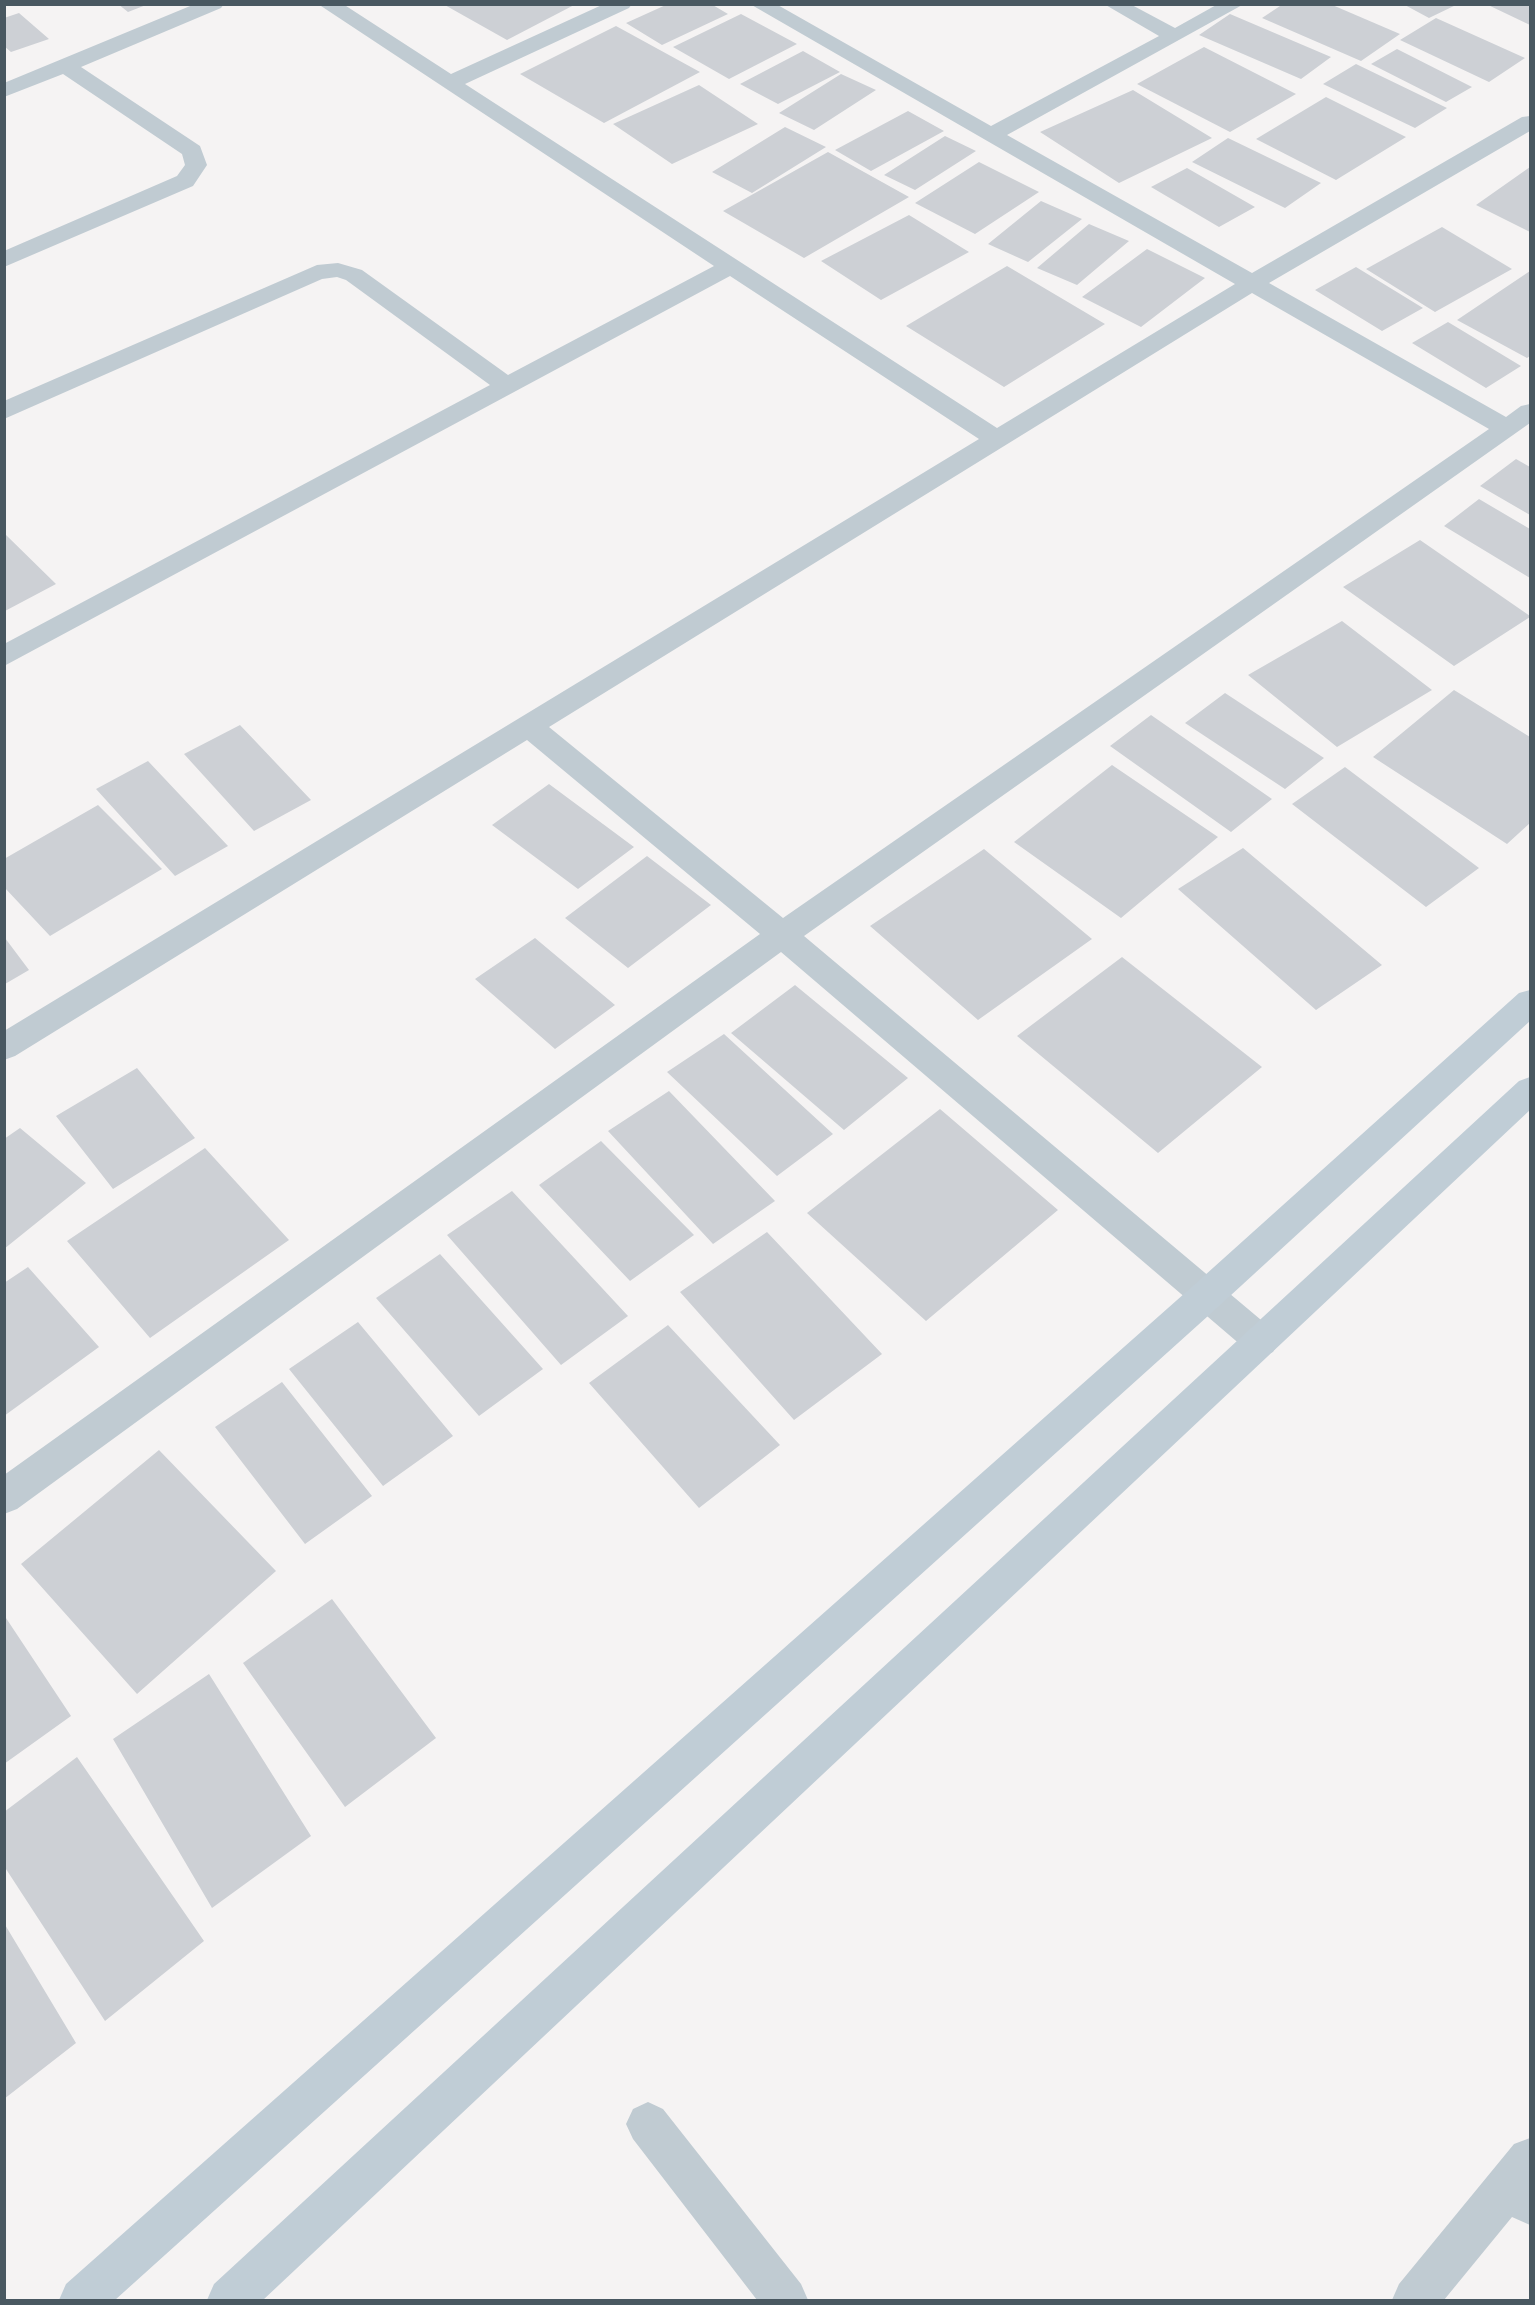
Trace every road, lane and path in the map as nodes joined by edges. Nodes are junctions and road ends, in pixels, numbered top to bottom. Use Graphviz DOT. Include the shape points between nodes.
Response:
graph roads {
  1 [pos="214,4"];
  2 [pos="328,4"];
  3 [pos="622,4"];
  4 [pos="760,4"];
  5 [pos="1114,4"];
  6 [pos="1234,4"];
  7 [pos="1173,35"];
  8 [pos="66,66"];
  9 [pos="449,83"];
  10 [pos="4,91"];
  11 [pos="1530,122"];
  12 [pos="990,135"];
  13 [pos="4,260"];
  14 [pos="731,267"];
  15 [pos="1251,284"];
  16 [pos="508,387"];
  17 [pos="4,411"];
  18 [pos="1519,420"];
  19 [pos="996,439"];
  20 [pos="4,656"];
  21 [pos="529,726"];
  22 [pos="782,935"];
  23 [pos="1530,1002"];
  24 [pos="4,1047"];
  25 [pos="1530,1090"];
  26 [pos="1206,1296"];
  27 [pos="1261,1341"];
  28 [pos="4,1497"];
  29 [pos="648,2124"];
  30 [pos="1524,2182"];
  31 [pos="82,2301"];
  32 [pos="230,2301"];
  33 [pos="785,2301"];
  34 [pos="1415,2301"];
  1 -- 8 [label="street"];
  2 -- 9 [label="street"];
  3 -- 9 [label="street"];
  4 -- 12 [label="street"];
  5 -- 7 [label="street"];
  6 -- 7 [label="street"];
  7 -- 12 [label="street"];
  8 -- 10 [label="street"];
  8 -- 13 [label="street" via="192,151 196,165 185,181"];
  9 -- 14 [label="street"];
  11 -- 15 [label="street"];
  12 -- 15 [label="street"];
  14 -- 16 [label="street"];
  14 -- 19 [label="street"];
  15 -- 18 [label="street"];
  15 -- 19 [label="street"];
  16 -- 17 [label="street" via="354,275 338,270 317,272"];
  16 -- 20 [label="street"];
  18 -- 22 [label="street"];
  19 -- 21 [label="street"];
  21 -- 22 [label="street"];
  21 -- 24 [label="street"];
  22 -- 26 [label="street"];
  22 -- 28 [label="street"];
  23 -- 26 [label="street"];
  25 -- 27 [label="street"];
  26 -- 27 [label="street"];
  26 -- 31 [label="street"];
  27 -- 32 [label="street"];
  29 -- 33 [label="street"];
  30 -- 34 [label="street"];
}
